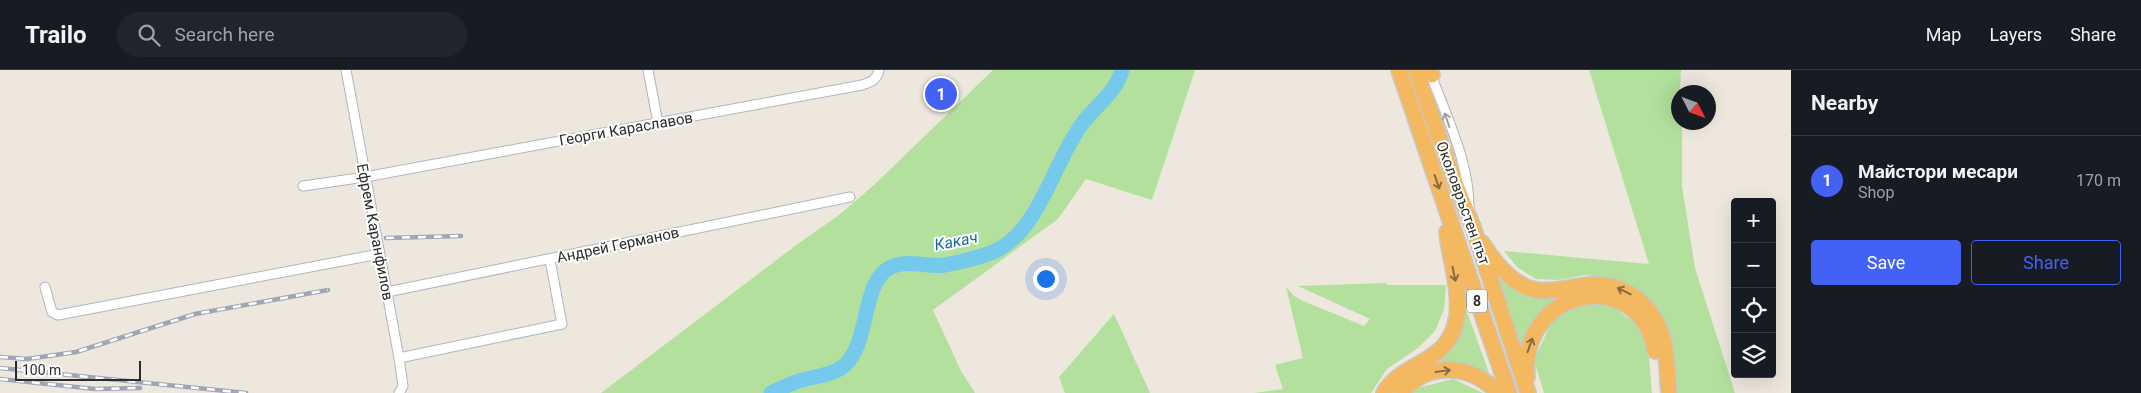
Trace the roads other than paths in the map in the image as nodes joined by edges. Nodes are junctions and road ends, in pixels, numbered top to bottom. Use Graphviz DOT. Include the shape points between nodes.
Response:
graph roads {
  1 [pos="346,70"];
  2 [pos="648,70"];
  3 [pos="879,70"];
  4 [pos="1399,70"];
  5 [pos="1416,70"];
  6 [pos="1429,72"];
  7 [pos="658,123"];
  8 [pos="365,177"];
  9 [pos="303,186"];
  10 [pos="850,197"];
  11 [pos="1446,208"];
  12 [pos="1471,222"];
  13 [pos="379,254"];
  14 [pos="550,260"];
  15 [pos="45,287"];
  16 [pos="386,292"];
  17 [pos="399,358"];
  18 [pos="399,393"];
  19 [pos="1384,393"];
  20 [pos="1402,393"];
  21 [pos="1498,393"];
  22 [pos="1509,393"];
  23 [pos="1529,393"];
  24 [pos="1660,393"];
  25 [pos="1669,393"];
  1 -- 8 [label="street, Ефрем Каранфилов"];
  2 -- 7 [label="street"];
  3 -- 7 [label="street, Георги Караславов" via="872,82 862,85"];
  4 -- 11 [label="highway, Околовръстен път / 8, one-way"];
  5 -- 12 [label="highway, Околовръстен път / 8"];
  12 -- 6 [label="street, one-way" via="1466,177"];
  7 -- 8 [label="street, Георги Караславов"];
  8 -- 9 [label="street, Георги Караславов"];
  8 -- 13 [label="street, Ефрем Каранфилов"];
  10 -- 14 [label="street, Андрей Германов"];
  11 -- 19 [label="highway, one-way" via="1458,292 1454,329 1435,354 1403,372"];
  11 -- 22 [label="highway, Околовръстен път / 8"];
  12 -- 23 [label="highway, Околовръстен път / 8"];
  25 -- 12 [label="highway, one-way" via="1663,338 1650,310 1627,292 1602,285 1547,290 1528,288 1507,274"];
  13 -- 15 [label="street" via="58,314 52,312"];
  13 -- 16 [label="street, Ефрем Каранфилов"];
  14 -- 16 [label="street, Андрей Германов"];
  14 -- 17 [label="street" via="562,324"];
  16 -- 17 [label="street, Ефрем Каранфилов"];
  17 -- 18 [label="street, Ефрем Каранфилов" via="403,386"];
  20 -- 21 [label="highway, one-way" via="1416,378 1450,369 1478,376"];
  23 -- 24 [label="highway, one-way" via="1526,357 1540,324 1565,302 1587,296 1621,303 1642,319 1652,336"];
}
